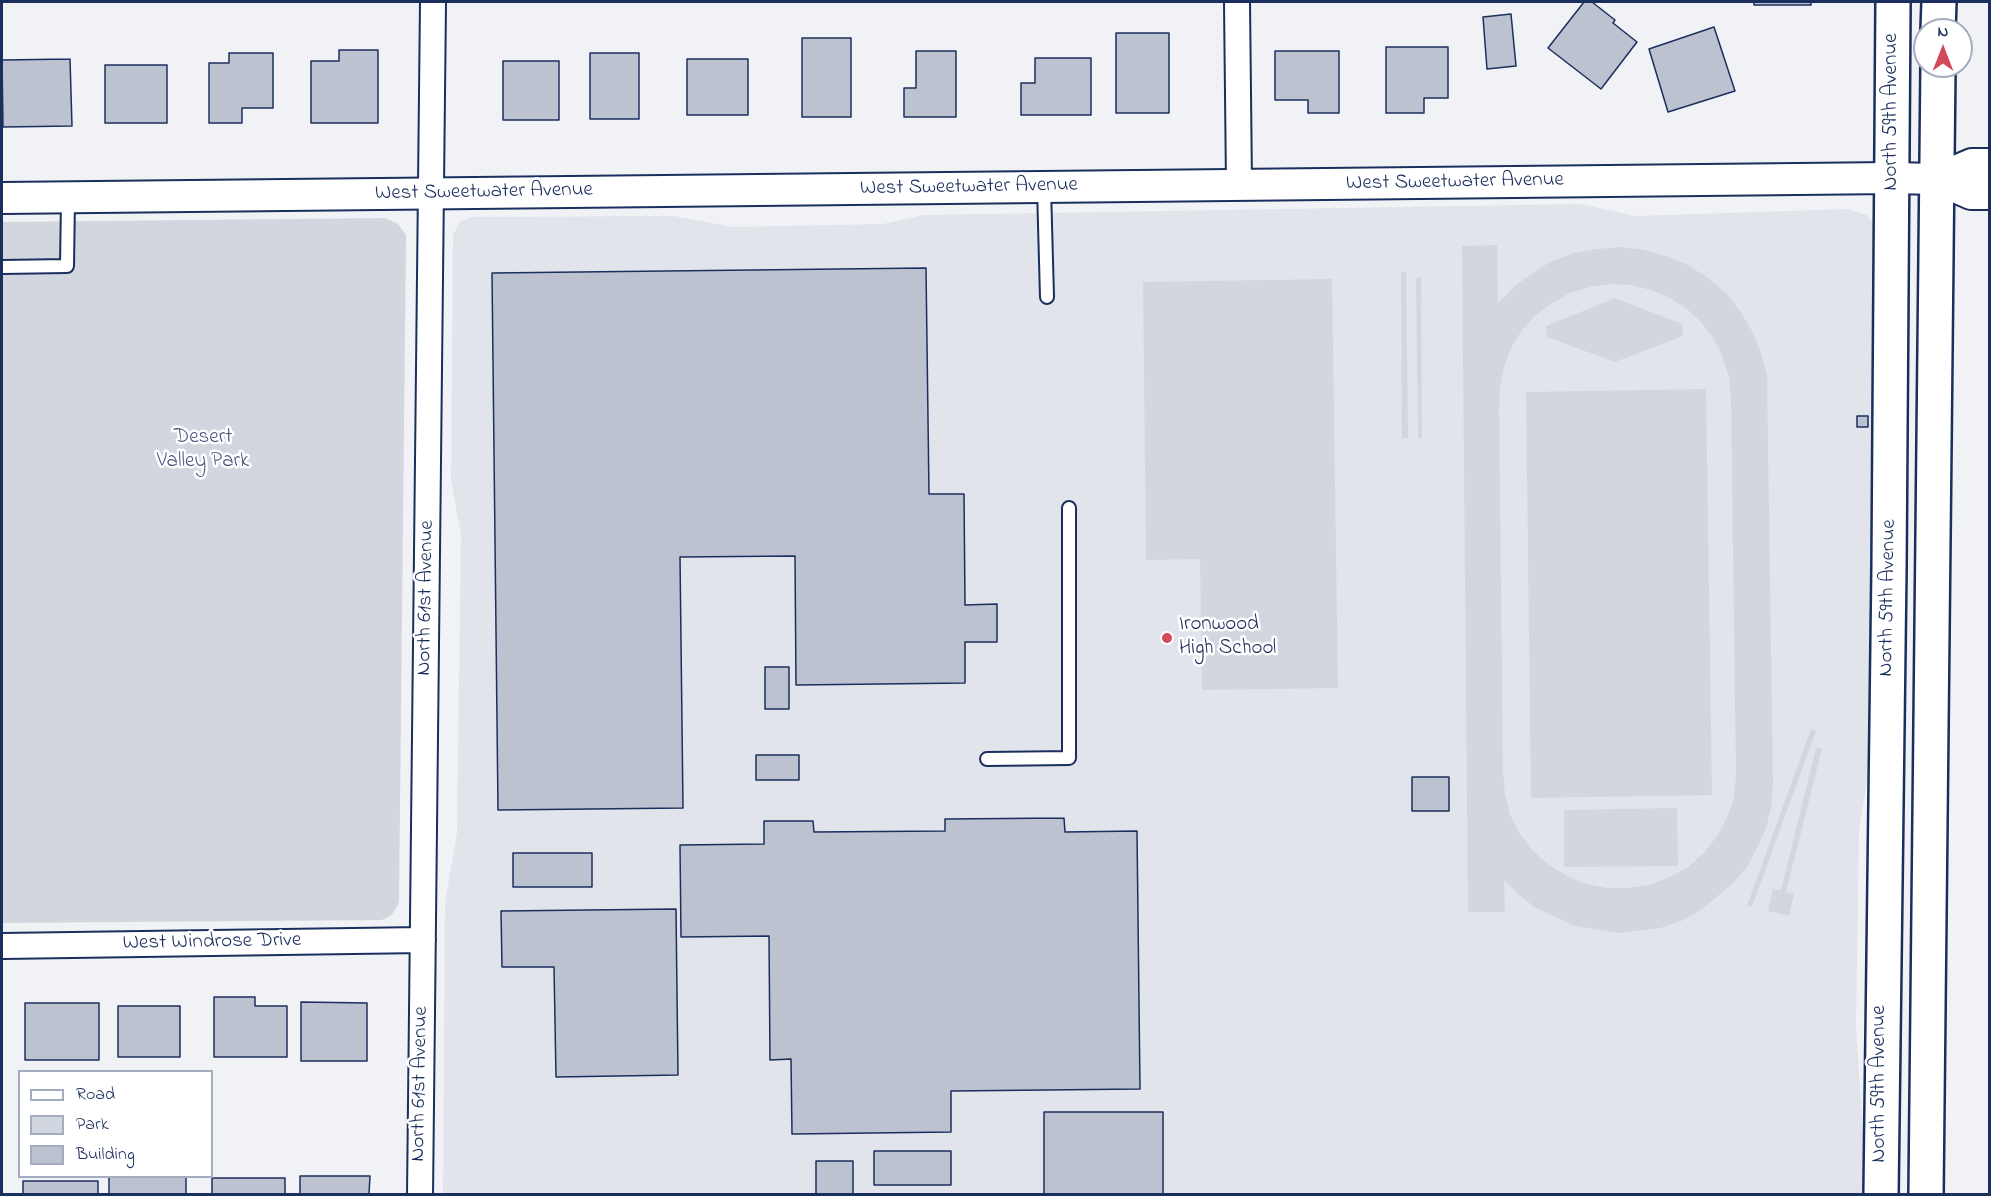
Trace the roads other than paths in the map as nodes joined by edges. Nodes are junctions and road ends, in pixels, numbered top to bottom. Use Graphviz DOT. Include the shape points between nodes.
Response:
graph roads {
  1 [pos="434,2"];
  2 [pos="1237,2"];
  3 [pos="1893,2"];
  4 [pos="1939,2"];
  5 [pos="1938,18"];
  6 [pos="1938,78"];
  7 [pos="1989,164"];
  8 [pos="1892,178"];
  9 [pos="1938,179"];
  10 [pos="1239,185"];
  11 [pos="1044,187"];
  12 [pos="432,194"];
  13 [pos="1989,194"];
  14 [pos="68,197"];
  15 [pos="2,198"];
  16 [pos="2,267"];
  17 [pos="1047,297"];
  18 [pos="1069,508"];
  19 [pos="987,759"];
  20 [pos="423,940"];
  21 [pos="2,946"];
  22 [pos="1883,959"];
  23 [pos="1927,1036"];
  24 [pos="420,1194"];
  25 [pos="1881,1194"];
  26 [pos="1926,1194"];
  1 -- 12 [label="street, North 61st Avenue"];
  2 -- 10 [label="street"];
  3 -- 8 [label="main road, North 59th Avenue"];
  4 -- 5 [label="main road"];
  6 -- 9 [label="main road, North 59th Avenue"];
  7 -- 9 [label="street" via="1972,164"];
  8 -- 9 [label="street, West Sweetwater Avenue"];
  8 -- 10 [label="street, West Sweetwater Avenue"];
  8 -- 22 [label="main road, North 59th Avenue"];
  9 -- 13 [label="street" via="1971,194"];
  9 -- 23 [label="main road, North 59th Avenue"];
  10 -- 11 [label="street, West Sweetwater Avenue"];
  11 -- 12 [label="street, West Sweetwater Avenue"];
  11 -- 17 [label="lane"];
  12 -- 14 [label="street, West Sweetwater Avenue"];
  12 -- 20 [label="street, North 61st Avenue"];
  14 -- 15 [label="street, West Sweetwater Avenue"];
  14 -- 16 [label="lane" via="67,266"];
  18 -- 19 [label="lane" via="1069,758"];
  20 -- 21 [label="street, West Windrose Drive"];
  20 -- 24 [label="street, North 61st Avenue"];
  22 -- 23 [label="main road" via="1911,990"];
  22 -- 25 [label="main road, North 59th Avenue"];
  23 -- 26 [label="main road, North 59th Avenue"];
}
